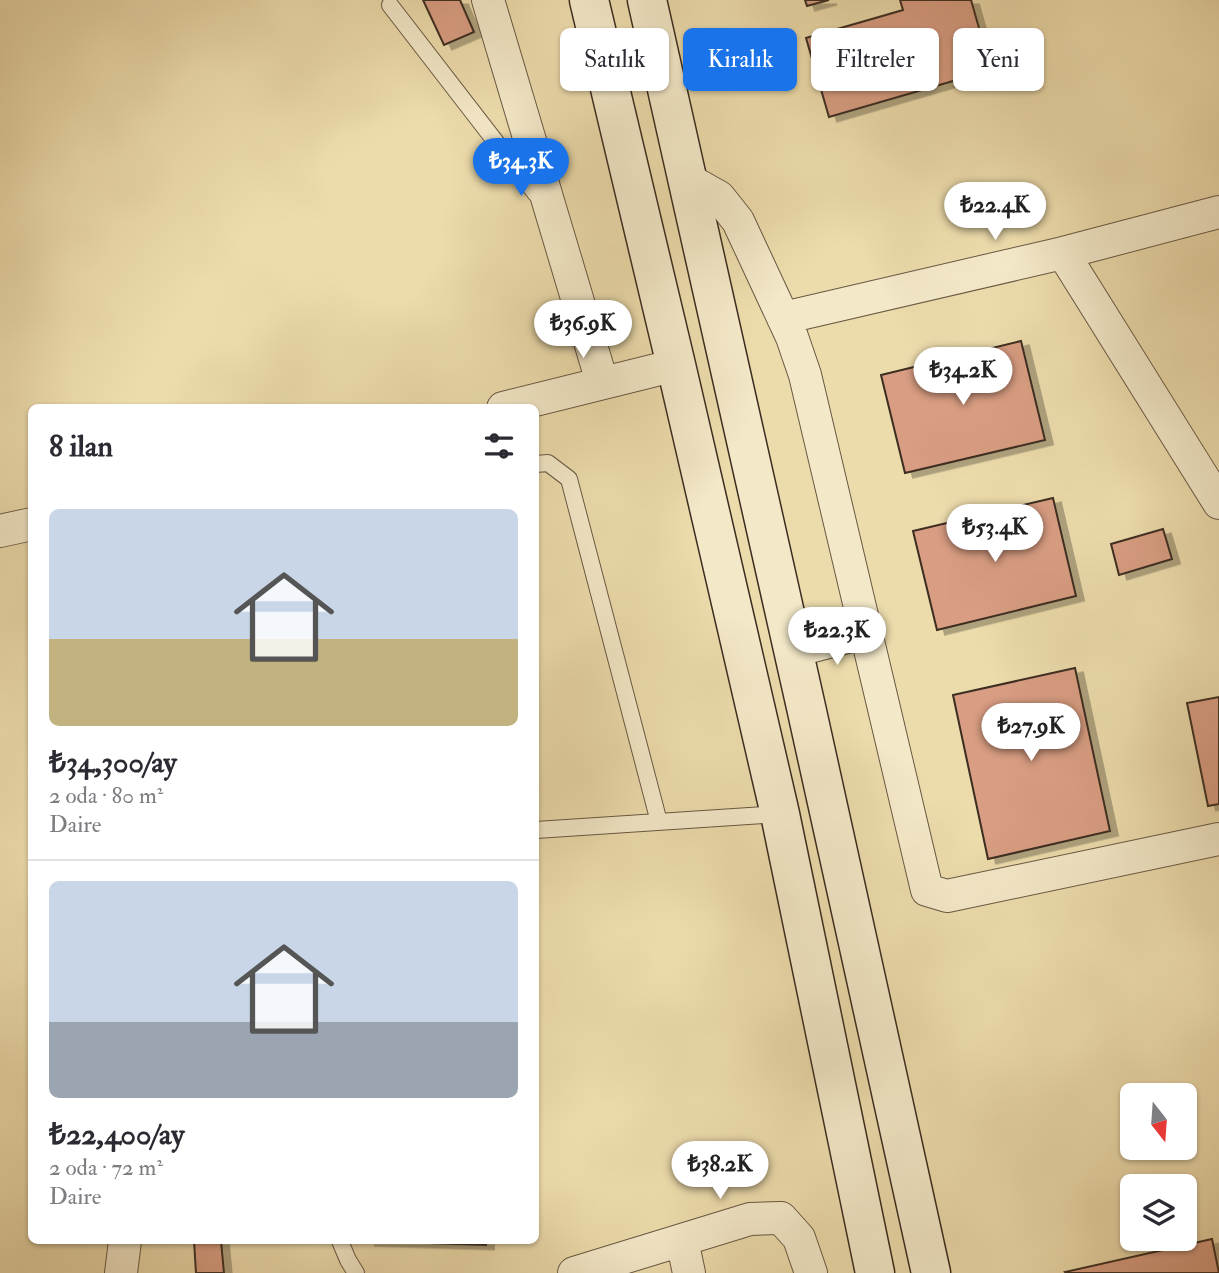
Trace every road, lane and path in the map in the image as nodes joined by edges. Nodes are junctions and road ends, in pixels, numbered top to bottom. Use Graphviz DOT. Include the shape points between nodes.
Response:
graph roads {
  1 [pos="488,0"];
  2 [pos="589,0"];
  3 [pos="647,0"];
  4 [pos="390,5"];
  5 [pos="687,179"];
  6 [pos="1219,212"];
  7 [pos="553,215"];
  8 [pos="1063,253"];
  9 [pos="783,318"];
  10 [pos="676,365"];
  11 [pos="602,382"];
  12 [pos="518,404"];
  13 [pos="539,464"];
  14 [pos="1219,503"];
  15 [pos="28,525"];
  16 [pos="0,531"];
  17 [pos="866,632"];
  18 [pos="794,651"];
  19 [pos="780,814"];
  20 [pos="659,822"];
  21 [pos="539,830"];
  22 [pos="1219,839"];
  23 [pos="682,1240"];
  24 [pos="125,1244"];
  25 [pos="341,1244"];
  26 [pos="121,1273"];
  27 [pos="356,1273"];
  28 [pos="574,1273"];
  29 [pos="689,1273"];
  30 [pos="811,1273"];
  31 [pos="875,1273"];
  32 [pos="932,1273"];
  1 -- 7 [label="street"];
  2 -- 10 [label="main road"];
  3 -- 5 [label="main road"];
  4 -- 7 [label="lane"];
  5 -- 9 [label="street" via="719,197 738,221"];
  5 -- 18 [label="main road"];
  6 -- 8 [label="street"];
  7 -- 11 [label="street"];
  8 -- 9 [label="street"];
  8 -- 14 [label="street"];
  9 -- 17 [label="street" via="806,375"];
  10 -- 11 [label="street"];
  10 -- 19 [label="main road"];
  11 -- 12 [label="street"];
  13 -- 20 [label="lane" via="548,463 569,479"];
  15 -- 16 [label="street"];
  17 -- 18 [label="street"];
  17 -- 22 [label="street" via="927,890 947,896"];
  18 -- 32 [label="main road"];
  19 -- 20 [label="lane"];
  19 -- 31 [label="main road"];
  20 -- 21 [label="lane"];
  23 -- 28 [label="street"];
  23 -- 29 [label="street"];
  23 -- 30 [label="street" via="750,1219 781,1218 799,1238"];
  24 -- 26 [label="street"];
  25 -- 27 [label="lane"];
}
